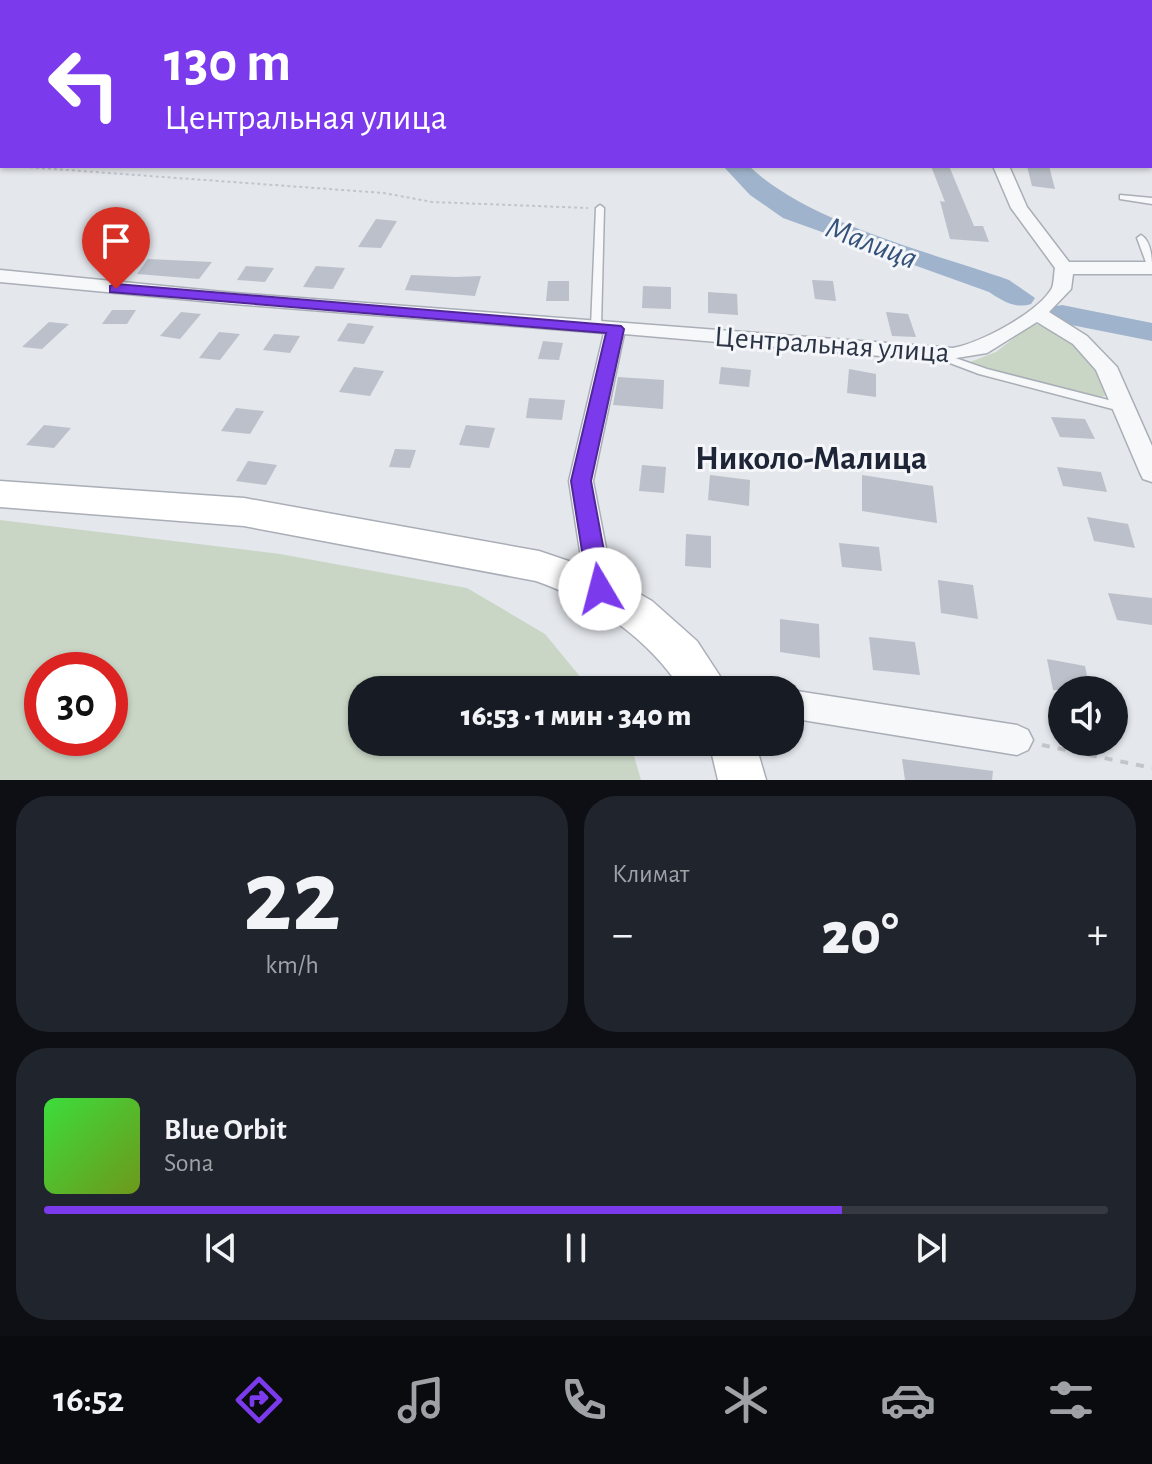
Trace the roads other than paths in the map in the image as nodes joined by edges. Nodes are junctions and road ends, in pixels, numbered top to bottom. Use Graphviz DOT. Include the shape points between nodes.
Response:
graph roads {
  1 [pos="1002,168"];
  2 [pos="1123,197"];
  3 [pos="1152,201"];
  4 [pos="600,208"];
  5 [pos="1141,238"];
  6 [pos="1152,266"];
  7 [pos="1064,268"];
  8 [pos="0,276"];
  9 [pos="1037,313"];
  10 [pos="605,328"];
  11 [pos="938,355"];
  12 [pos="1125,408"];
  13 [pos="1152,473"];
  14 [pos="0,494"];
  15 [pos="600,589"];
  16 [pos="696,676"];
  17 [pos="804,706"];
  18 [pos="1017,740"];
  19 [pos="736,756"];
  20 [pos="742,780"];
  1 -- 7 [label="street" via="1019,208"];
  2 -- 3 [label="lane"];
  4 -- 10 [label="lane"];
  5 -- 6 [label="lane"];
  6 -- 7 [label="street"];
  7 -- 9 [label="street, Центральная улица" via="1061,289"];
  8 -- 10 [label="street, Центральная улица"];
  9 -- 11 [label="street, Центральная улица" via="983,350"];
  9 -- 12 [label="street" via="1093,351"];
  10 -- 11 [label="street, Центральная улица"];
  10 -- 15 [label="street" via="581,481"];
  11 -- 12 [label="lane" via="969,369"];
  12 -- 13 [label="street"];
  14 -- 15 [label="street" via="244,512 528,564"];
  15 -- 16 [label="street" via="660,632"];
  17 -- 18 [label="street"];
  19 -- 20 [label="street"];
}
